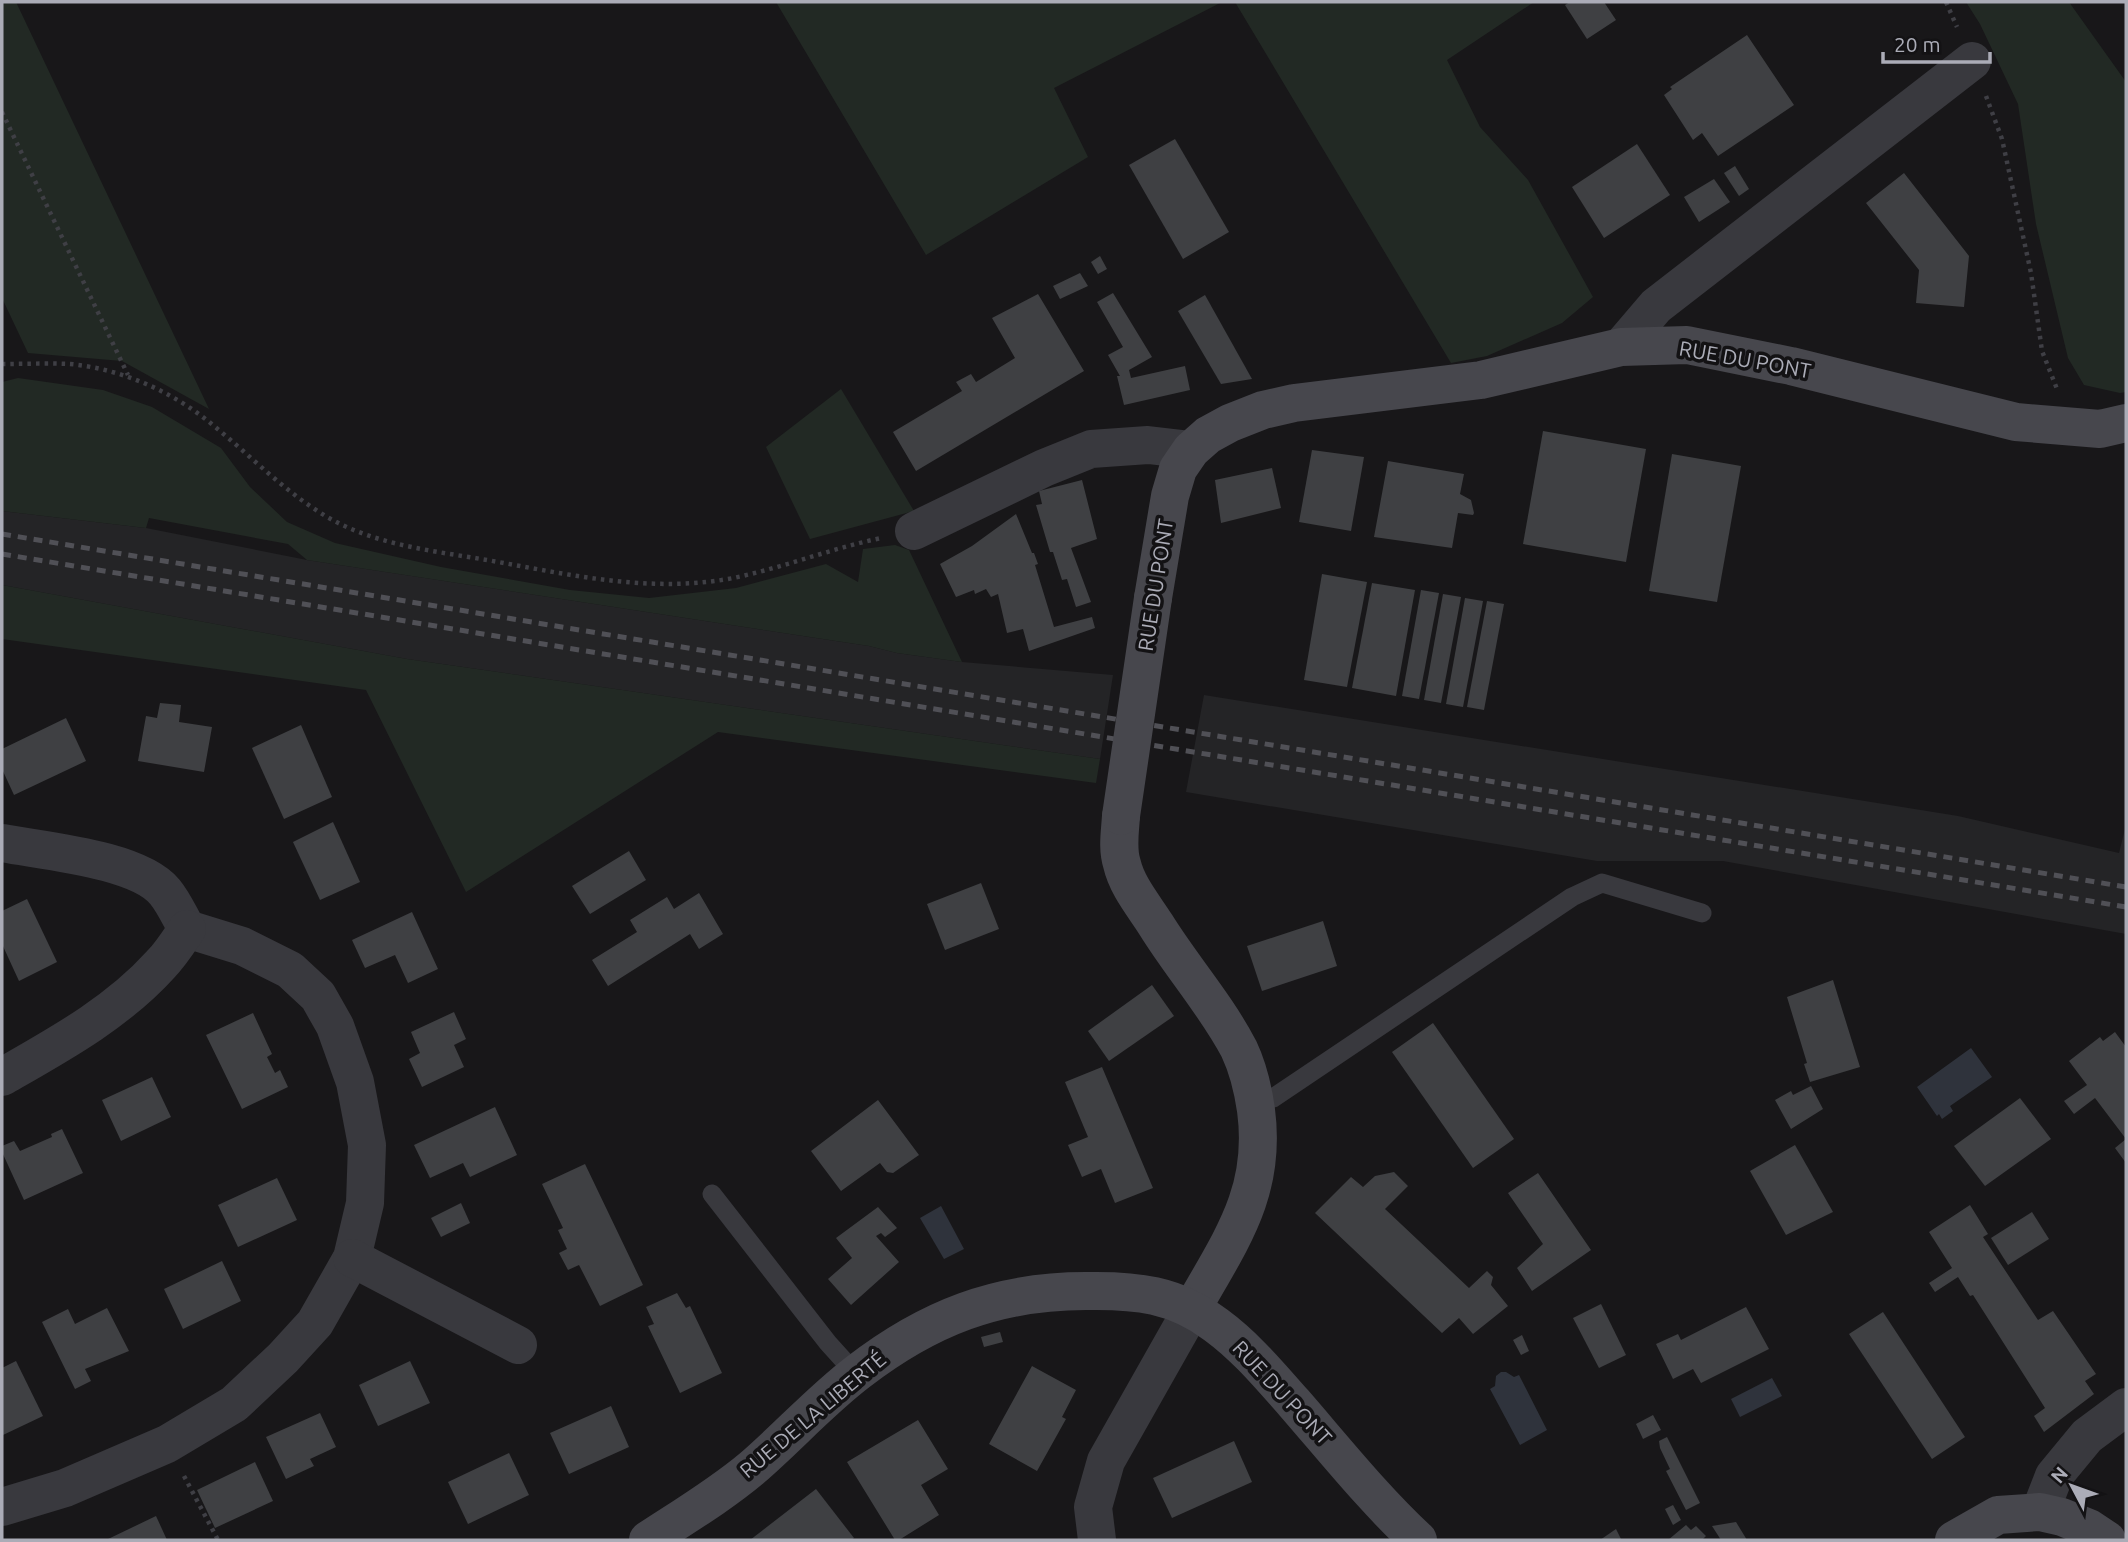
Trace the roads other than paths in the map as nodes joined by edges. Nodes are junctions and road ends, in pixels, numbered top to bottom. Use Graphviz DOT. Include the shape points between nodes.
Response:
graph roads {
  1 [pos="1972,61"];
  2 [pos="1621,347"];
  3 [pos="2126,424"];
  4 [pos="1191,450"];
  5 [pos="914,531"];
  6 [pos="2,844"];
  7 [pos="1702,913"];
  8 [pos="187,929"];
  9 [pos="2,1077"];
  10 [pos="1255,1104"];
  11 [pos="712,1194"];
  12 [pos="352,1258"];
  13 [pos="1192,1308"];
  14 [pos="518,1345"];
  15 [pos="856,1374"];
  16 [pos="2126,1408"];
  17 [pos="2,1507"];
  18 [pos="2040,1512"];
  19 [pos="648,1540"];
  20 [pos="1097,1540"];
  21 [pos="1418,1540"];
  22 [pos="1954,1540"];
  23 [pos="2107,1540"];
  1 -- 2 [label="street" via="1656,306"];
  2 -- 3 [label="street, RUE DU PONT" via="1687,345 2016,422 2100,429"];
  2 -- 4 [label="street, RUE DU PONT" via="1480,380 1263,410 1208,435"];
  4 -- 5 [label="street" via="1148,446 1091,449"];
  4 -- 10 [label="street, RUE DU PONT, bridge" via="1178,469 1170,496 1119,844 1122,865 1135,892 1239,1050"];
  6 -- 8 [label="street" via="115,864 143,874 164,891"];
  7 -- 10 [label="lane" via="1602,883 1572,897 1273,1098"];
  8 -- 9 [label="street" via="161,964 122,999 76,1034"];
  8 -- 12 [label="street" via="242,946 290,970 318,996 335,1026 355,1082 367,1144 365,1203"];
  10 -- 13 [label="street, RUE DU PONT" via="1258,1166 1248,1205"];
  11 -- 15 [label="lane"];
  12 -- 14 [label="street"];
  12 -- 17 [label="street" via="315,1323 234,1404 167,1444 65,1488"];
  13 -- 15 [label="street, RUE DE LA LIBERTÉ" via="1158,1295 1122,1290 1014,1297 932,1324"];
  13 -- 20 [label="street" via="1106,1461 1093,1507"];
  13 -- 21 [label="street, RUE DU PONT" via="1252,1354"];
  15 -- 19 [label="street, RUE DE LA LIBERTÉ" via="751,1469"];
  16 -- 18 [label="street" via="2087,1436 2054,1476"];
  18 -- 22 [label="street" via="1998,1514"];
  18 -- 23 [label="street" via="2089,1528"];
}
